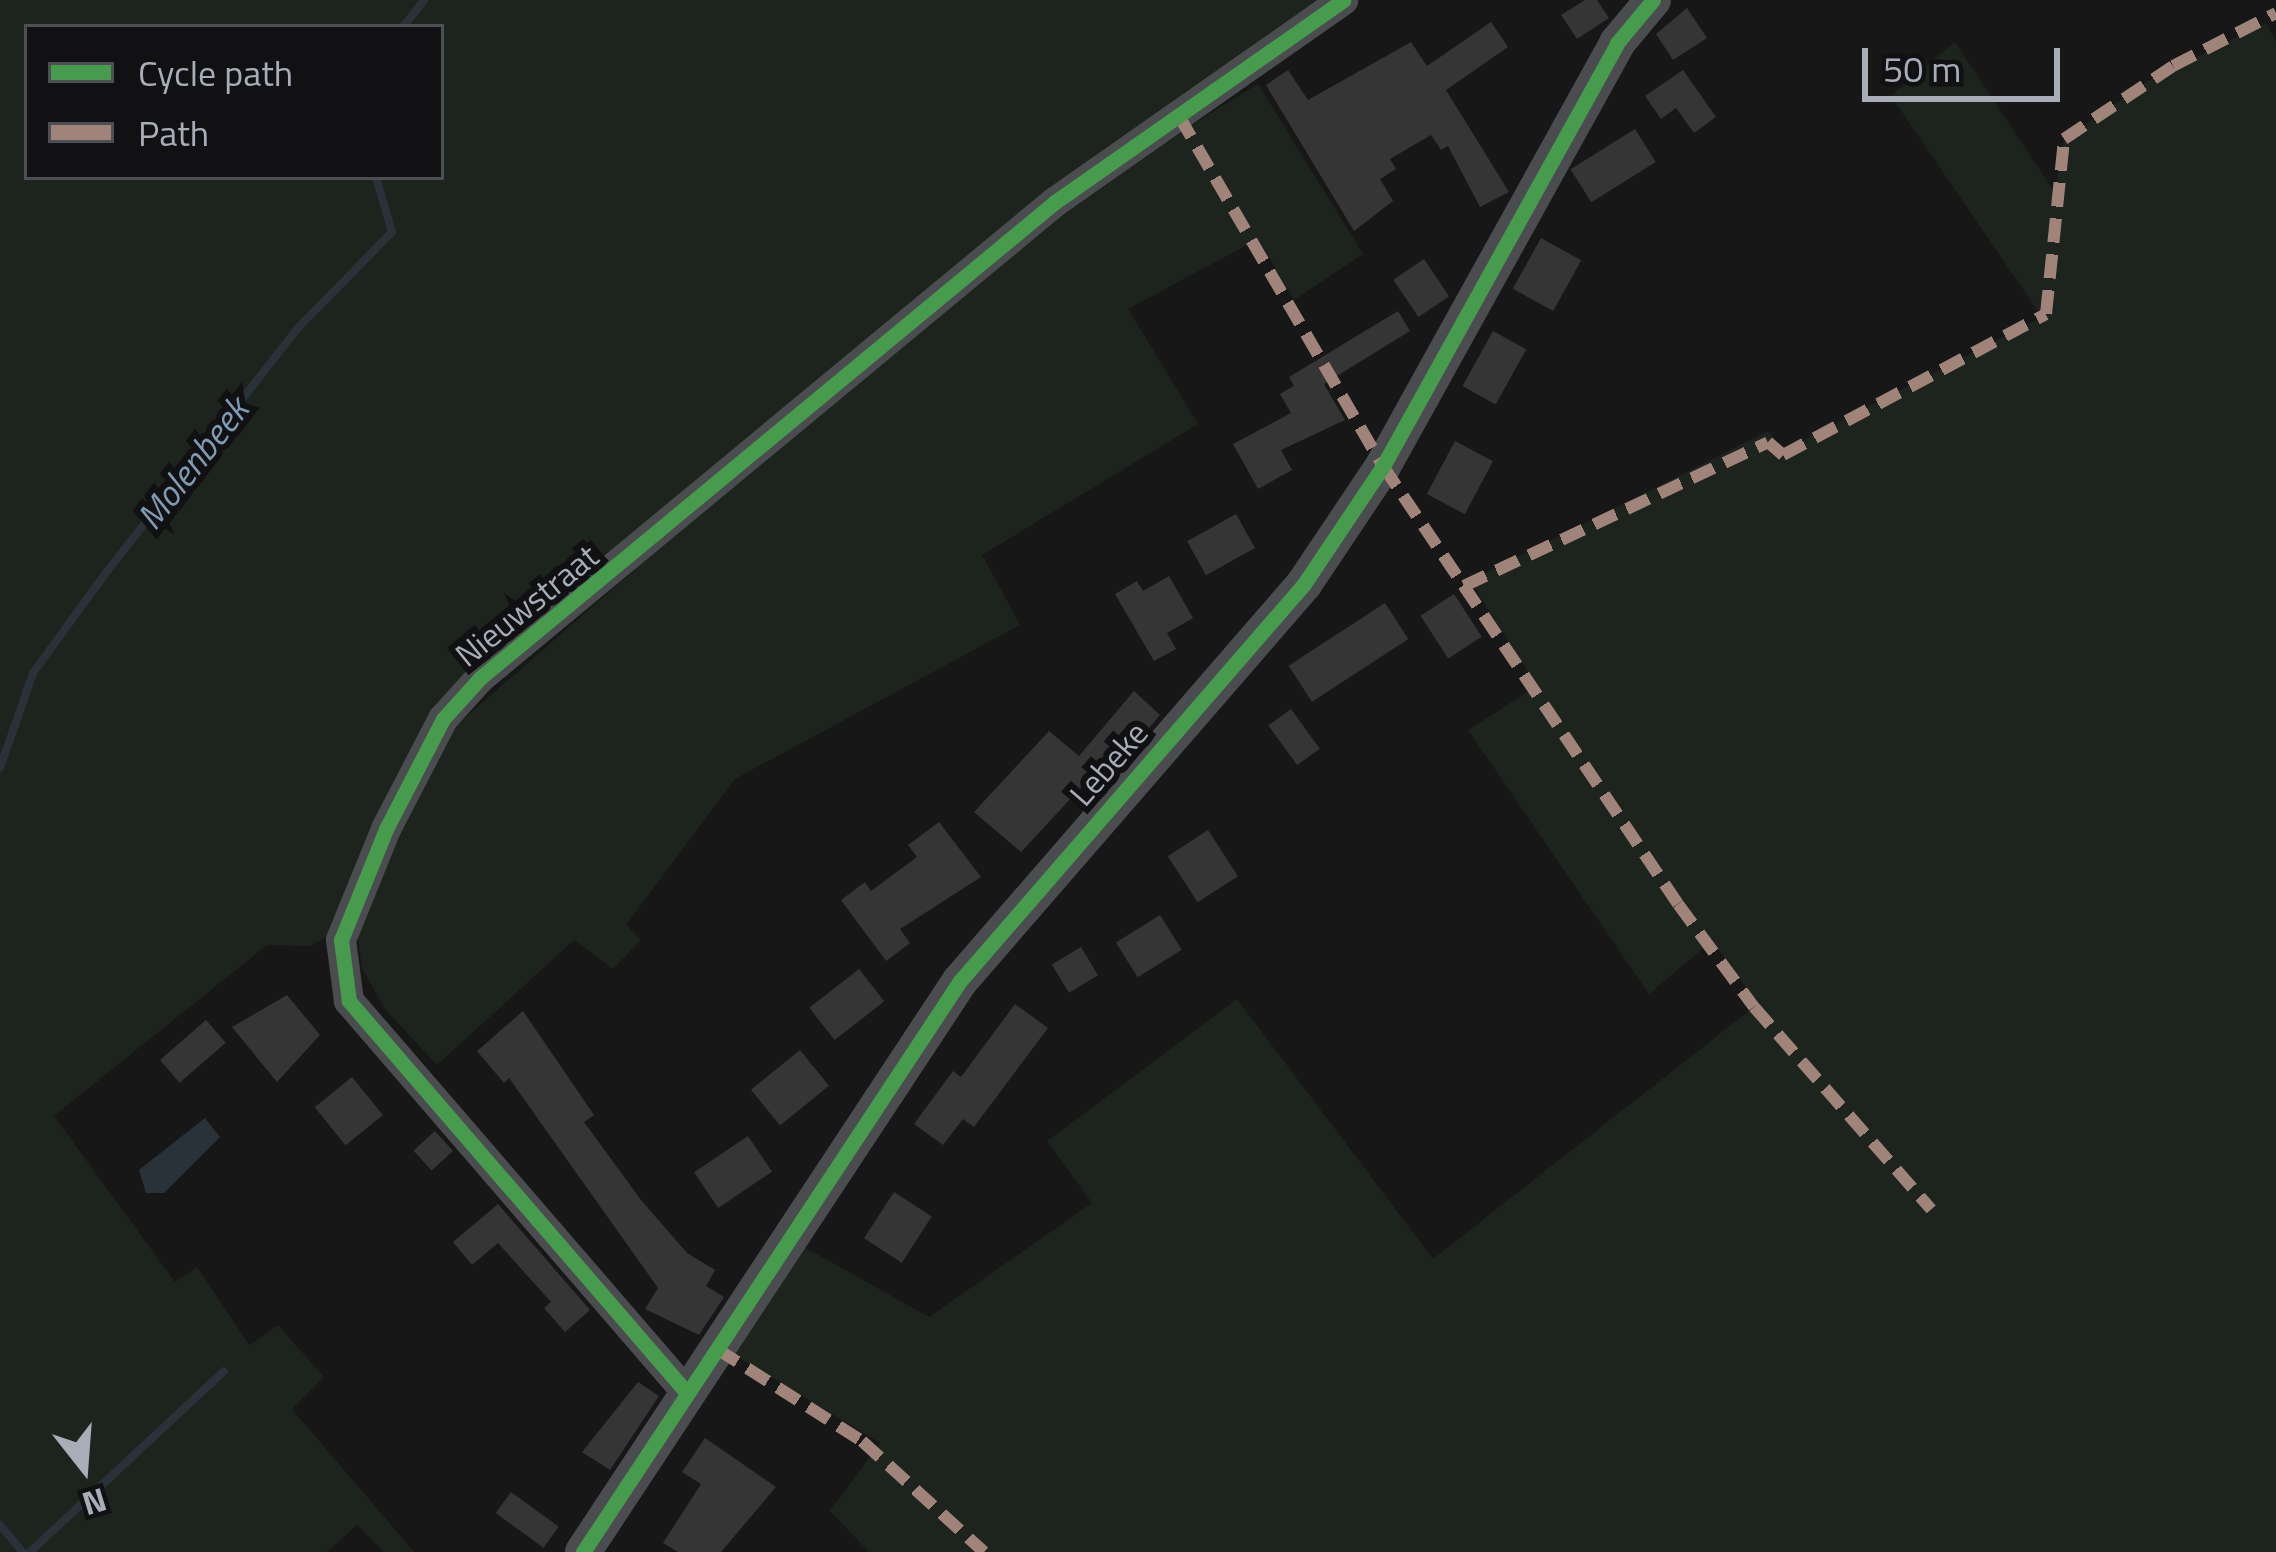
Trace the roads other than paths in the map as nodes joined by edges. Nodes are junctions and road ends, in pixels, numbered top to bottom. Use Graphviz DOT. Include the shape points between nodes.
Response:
graph roads {
  1 [pos="1343,0"];
  2 [pos="1653,0"];
  3 [pos="687,1393"];
  4 [pos="583,1552"];
  1 -- 3 [label="street, Nieuwstraat" via="950,285 481,678 443,719 341,940 349,1001"];
  2 -- 3 [label="street, Lebeke" via="1617,43 1383,466 1304,584 960,981"];
  3 -- 4 [label="street, Lebeke"];
}
